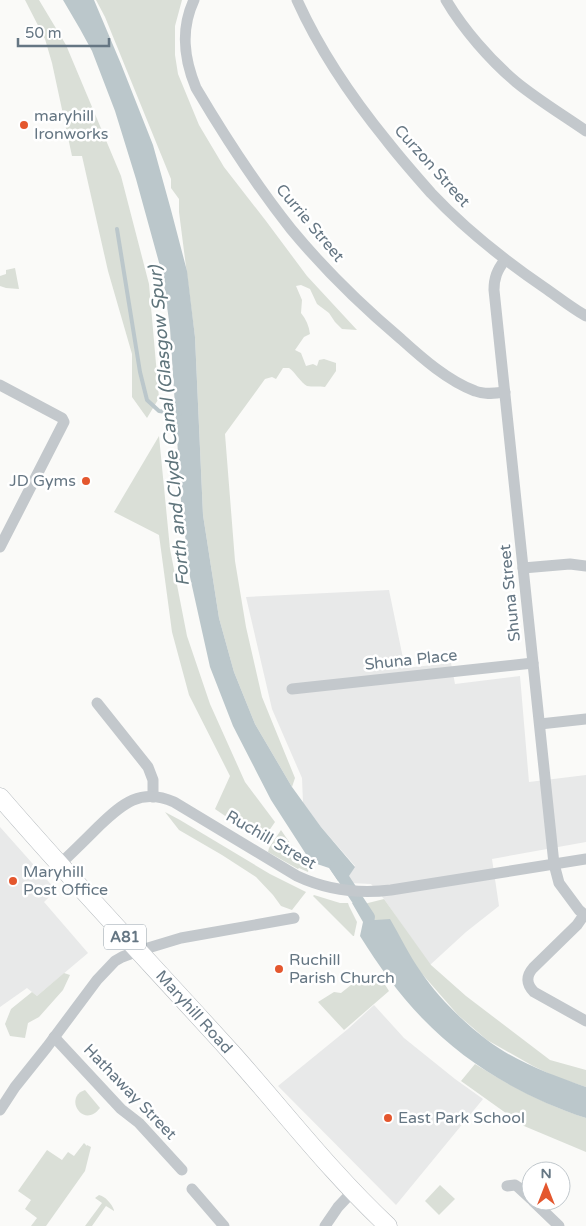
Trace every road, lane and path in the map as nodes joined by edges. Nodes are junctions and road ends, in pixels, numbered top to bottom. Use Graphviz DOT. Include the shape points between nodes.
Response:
graph roads {
  1 [pos="194,0"];
  2 [pos="297,0"];
  3 [pos="446,0"];
  4 [pos="586,131"];
  5 [pos="505,260"];
  6 [pos="586,316"];
  7 [pos="0,385"];
  8 [pos="505,392"];
  9 [pos="0,547"];
  10 [pos="586,566"];
  11 [pos="523,568"];
  12 [pos="533,663"];
  13 [pos="292,689"];
  14 [pos="97,703"];
  15 [pos="586,719"];
  16 [pos="540,724"];
  17 [pos="153,796"];
  18 [pos="0,797"];
  19 [pos="586,859"];
  20 [pos="60,864"];
  21 [pos="554,864"];
  22 [pos="585,916"];
  23 [pos="294,918"];
  24 [pos="138,951"];
  25 [pos="586,1021"];
  26 [pos="54,1037"];
  27 [pos="0,1110"];
  28 [pos="182,1170"];
  29 [pos="507,1186"];
  30 [pos="192,1189"];
  31 [pos="521,1190"];
  32 [pos="353,1191"];
  33 [pos="543,1211"];
  34 [pos="224,1226"];
  35 [pos="324,1226"];
  36 [pos="388,1226"];
  37 [pos="559,1226"];
  1 -- 8 [label="street, Currie Street" via="187,20 185,44 192,80 224,135 279,214 343,286 426,361 476,392"];
  2 -- 5 [label="street, Curzon Street" via="319,42 367,117 431,193"];
  3 -- 4 [label="street" via="502,69"];
  5 -- 6 [label="street, Curzon Street"];
  5 -- 8 [label="street, Shuna Street" via="496,275 494,290"];
  7 -- 9 [label="street" via="64,422"];
  8 -- 11 [label="street, Shuna Street"];
  10 -- 11 [label="street" via="570,564"];
  11 -- 12 [label="street, Shuna Street"];
  12 -- 13 [label="street, Shuna Place"];
  12 -- 16 [label="street, Shuna Street"];
  14 -- 17 [label="street" via="148,767 153,780"];
  15 -- 16 [label="street"];
  16 -- 21 [label="street, Shuna Street"];
  17 -- 20 [label="street" via="137,798 118,808"];
  17 -- 21 [label="street, Ruchill Street" via="182,807 310,882 348,891 397,890"];
  18 -- 20 [label="main road, Maryhill Road / A81"];
  19 -- 21 [label="street, Ruchill Street"];
  20 -- 24 [label="main road, Maryhill Road / A81"];
  21 -- 22 [label="street, Shuna Street" via="559,882"];
  22 -- 25 [label="street" via="532,968 527,980 534,992"];
  23 -- 24 [label="street" via="181,938"];
  24 -- 26 [label="street" via="115,961 103,973"];
  24 -- 32 [label="main road, Maryhill Road / A81"];
  26 -- 27 [label="street"];
  26 -- 28 [label="street, Hathaway Street"];
  29 -- 31 [label="street" via="514,1185"];
  30 -- 34 [label="street"];
  32 -- 35 [label="street"];
  32 -- 36 [label="main road, Maryhill Road / A81"];
  33 -- 37 [label="street"];
}
